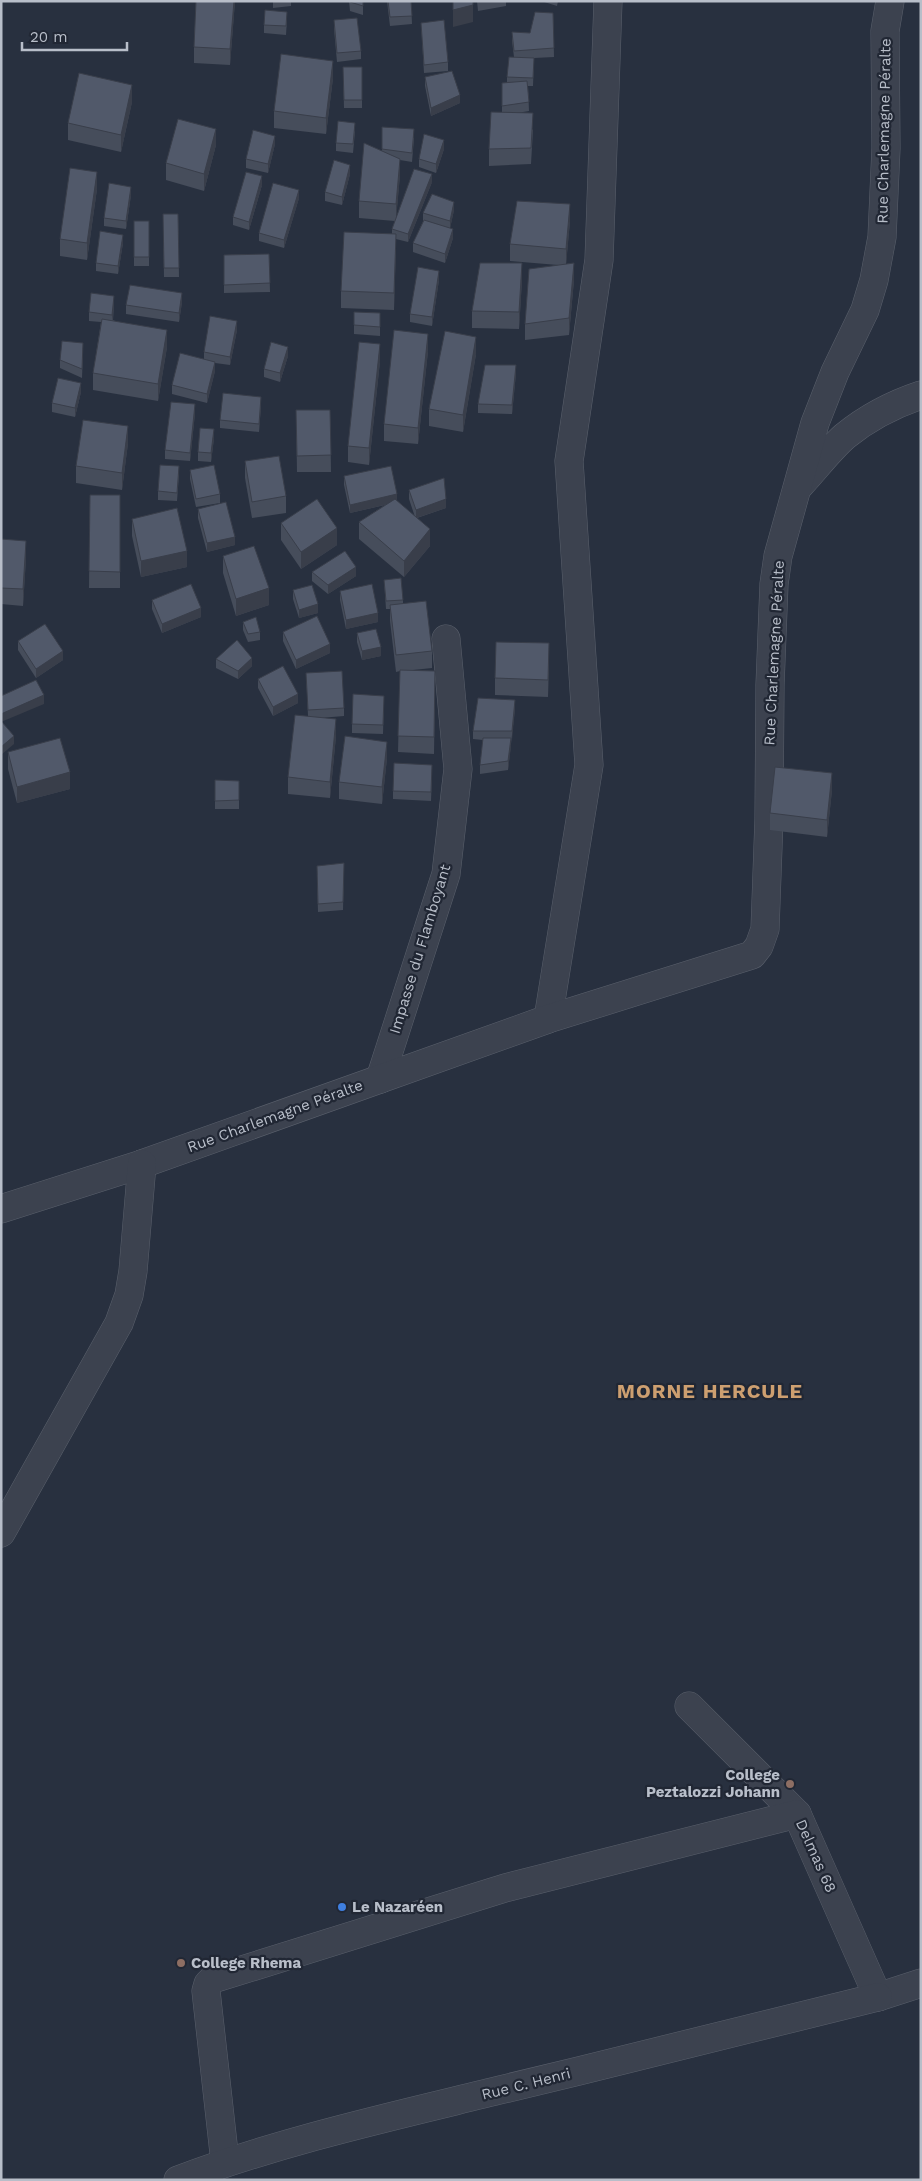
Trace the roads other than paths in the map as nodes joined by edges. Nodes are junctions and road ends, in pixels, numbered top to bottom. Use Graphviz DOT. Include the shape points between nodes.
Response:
graph roads {
  1 [pos="608,1"];
  2 [pos="890,1"];
  3 [pos="921,395"];
  4 [pos="797,488"];
  5 [pos="446,639"];
  6 [pos="548,1019"];
  7 [pos="380,1079"];
  8 [pos="142,1164"];
  9 [pos="1,1210"];
  10 [pos="1,1533"];
  11 [pos="689,1706"];
  12 [pos="798,1814"];
  13 [pos="921,1982"];
  14 [pos="878,1997"];
  15 [pos="225,2162"];
  16 [pos="178,2180"];
  1 -- 6 [label="street" via="599,260 569,461 589,765"];
  2 -- 4 [label="street, Rue Charlemagne Péralte" via="885,31 886,148 882,237 874,280 865,310 815,423"];
  3 -- 4 [label="street" via="875,415 845,436"];
  4 -- 6 [label="street, Rue Charlemagne Péralte" via="778,556 774,584 765,929 759,946 752,955"];
  5 -- 7 [label="street, Impasse du Flamboyant" via="458,769 446,874"];
  6 -- 7 [label="street, Rue Charlemagne Péralte"];
  7 -- 8 [label="street, Rue Charlemagne Péralte"];
  8 -- 9 [label="street, Rue Charlemagne Péralte"];
  8 -- 10 [label="street" via="133,1271 119,1323"];
  11 -- 12 [label="street, Delmas 68"];
  12 -- 14 [label="street, Delmas 68"];
  12 -- 15 [label="street" via="505,1888 214,1979 206,1991"];
  13 -- 14 [label="street"];
  14 -- 15 [label="street, Rue C. Henri" via="346,2127"];
  15 -- 16 [label="street, Rue C. Henri"];
}
